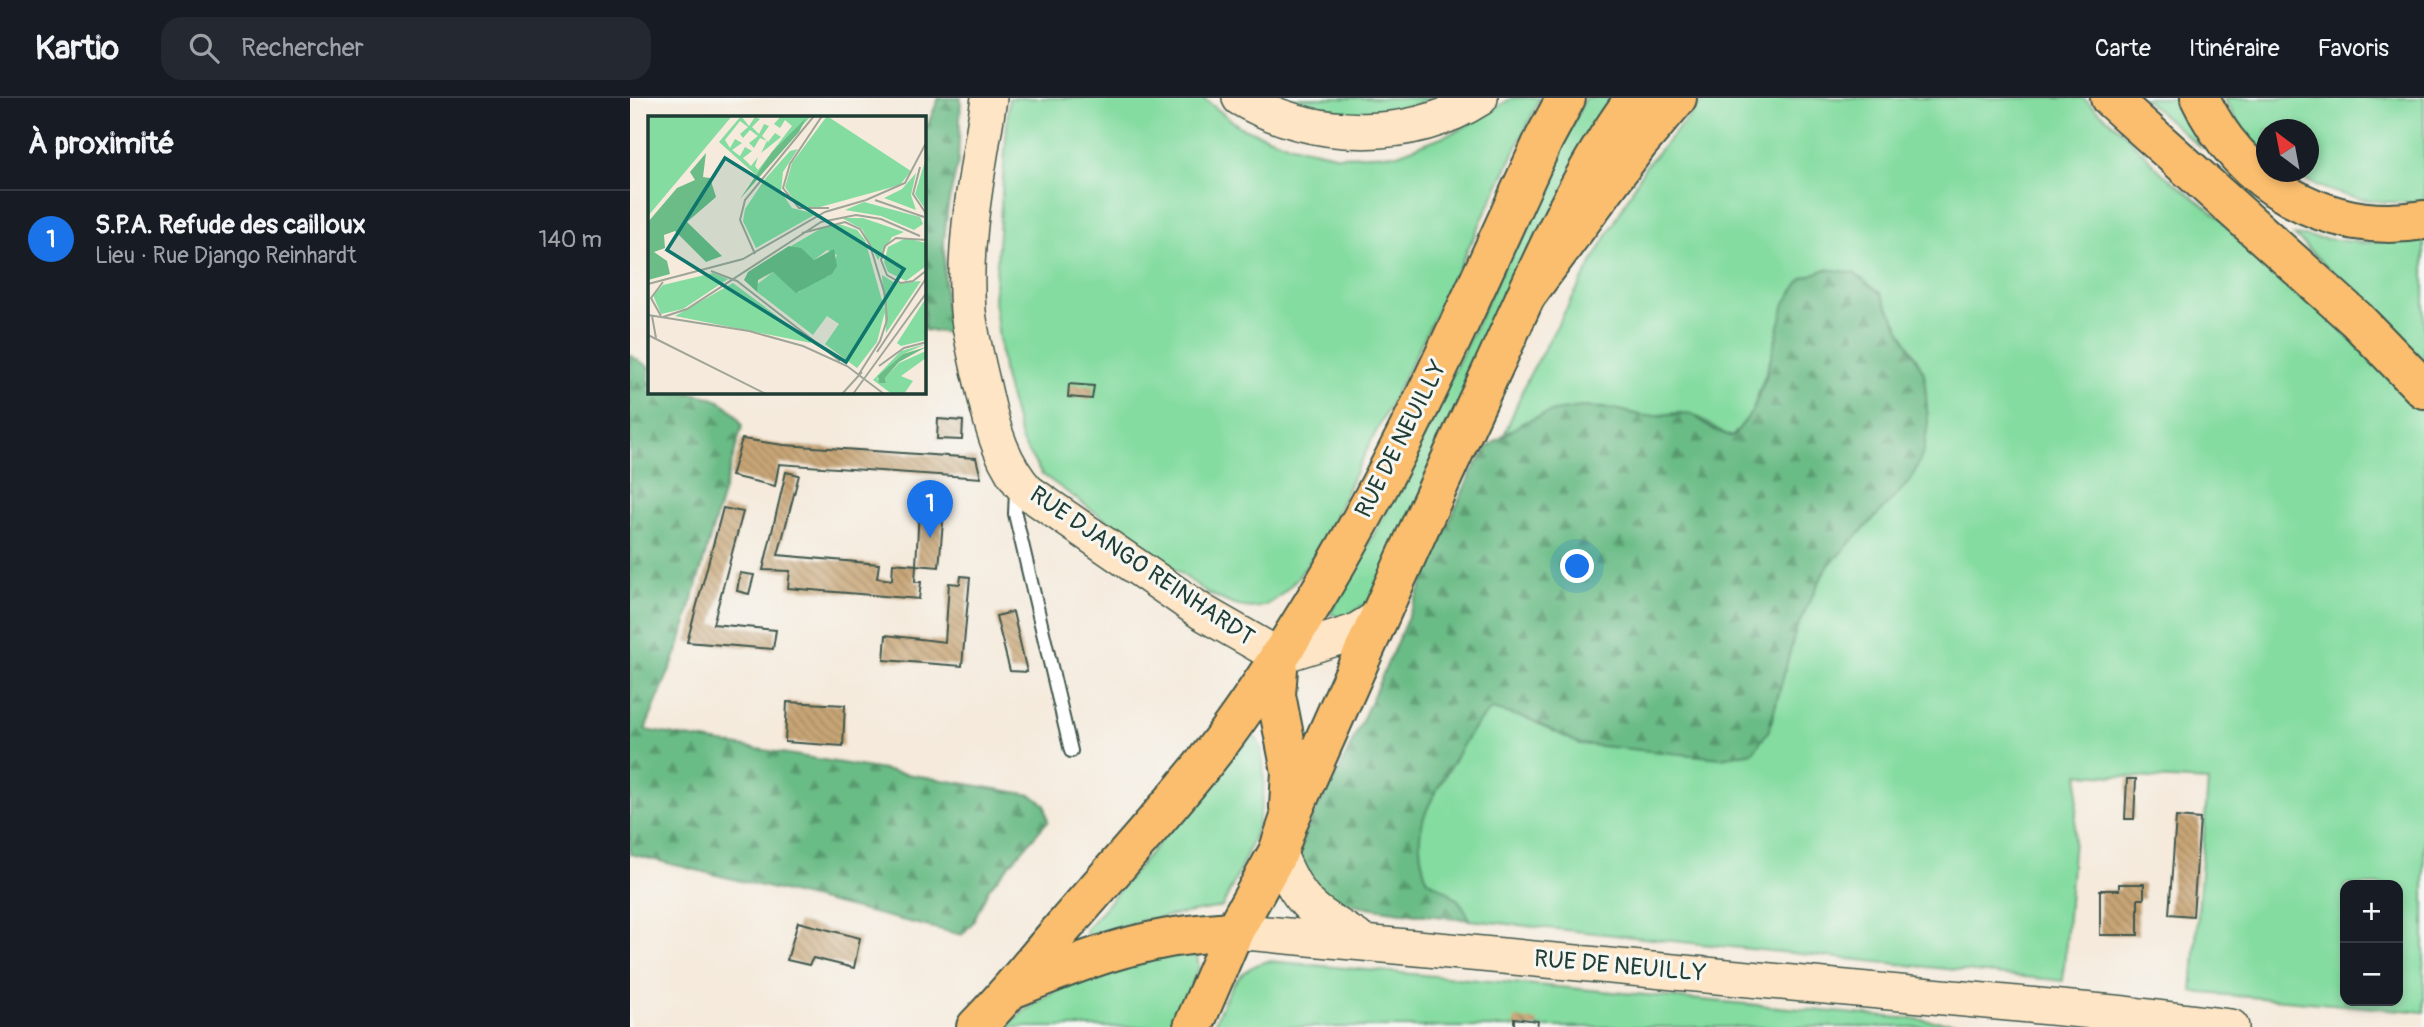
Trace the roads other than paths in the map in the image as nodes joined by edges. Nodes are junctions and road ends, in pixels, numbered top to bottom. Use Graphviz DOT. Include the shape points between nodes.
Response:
graph roads {
  1 [pos="989,98"];
  2 [pos="1240,98"];
  3 [pos="1480,98"];
  4 [pos="1566,98"];
  5 [pos="1635,98"];
  6 [pos="1677,98"];
  7 [pos="2110,98"];
  8 [pos="2200,98"];
  9 [pos="2424,220"];
  10 [pos="1525,297"];
  11 [pos="2424,389"];
  12 [pos="1017,479"];
  13 [pos="1378,618"];
  14 [pos="1279,656"];
  15 [pos="1071,751"];
  16 [pos="1284,836"];
  17 [pos="1234,931"];
  18 [pos="1365,943"];
  19 [pos="1015,988"];
  20 [pos="2124,1020"];
  21 [pos="976,1027"];
  22 [pos="1193,1027"];
  23 [pos="2231,1027"];
  1 -- 12 [label="main road, RUE DJANGO REINHARDT" via="968,258 968,311 989,413 1001,451"];
  2 -- 3 [label="main road" via="1277,116 1354,131 1417,124"];
  4 -- 14 [label="main road, RUE DE NEUILLY" via="1426,395 1322,588"];
  5 -- 10 [label="main road" via="1578,188"];
  6 -- 10 [label="main road"];
  7 -- 11 [label="main road" via="2356,319"];
  8 -- 9 [label="main road" via="2238,157 2278,190 2305,205 2352,219"];
  10 -- 13 [label="main road"];
  12 -- 14 [label="main road, RUE DJANGO REINHARDT" via="1028,492 1202,612"];
  12 -- 15 [label="lane" via="1015,514"];
  13 -- 14 [label="main road" via="1355,632"];
  13 -- 16 [label="main road"];
  14 -- 16 [label="main road" via="1276,695 1291,771"];
  14 -- 19 [label="main road, RUE DE NEUILLY" via="1216,748"];
  16 -- 17 [label="main road"];
  16 -- 18 [label="main road" via="1293,888 1310,910"];
  17 -- 18 [label="main road, RUE DE NEUILLY"];
  17 -- 19 [label="main road, RUE DE NEUILLY" via="1186,933 1117,948"];
  17 -- 22 [label="main road"];
  18 -- 20 [label="main road, RUE DE NEUILLY"];
  19 -- 21 [label="main road, RUE DE NEUILLY"];
  20 -- 23 [label="main road, RUE DE NEUILLY"];
}
